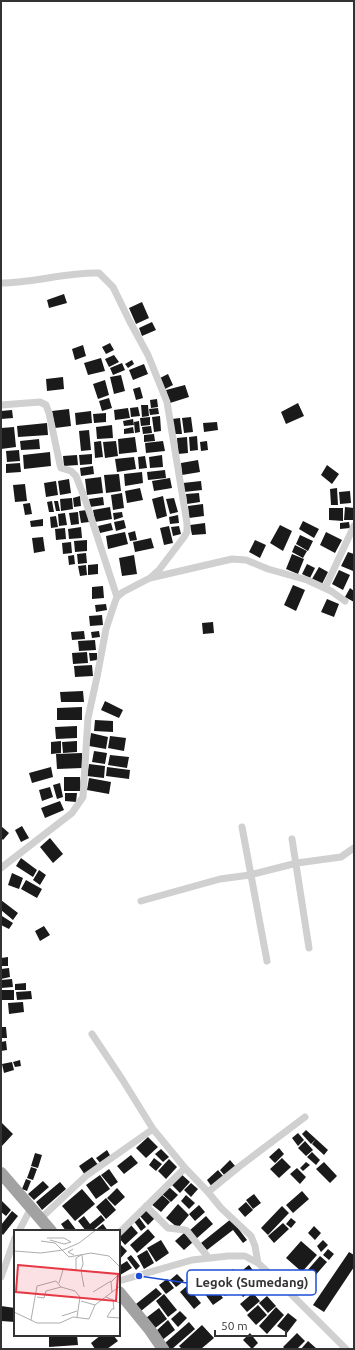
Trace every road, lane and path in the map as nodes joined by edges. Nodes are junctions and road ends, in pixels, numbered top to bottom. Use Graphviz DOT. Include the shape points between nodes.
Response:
graph roads {
  1 [pos="1,283"];
  2 [pos="1,405"];
  3 [pos="354,526"];
  4 [pos="150,578"];
  5 [pos="325,588"];
  6 [pos="117,597"];
  7 [pos="345,601"];
  8 [pos="242,827"];
  9 [pos="292,839"];
  10 [pos="354,848"];
  11 [pos="297,863"];
  12 [pos="1,868"];
  13 [pos="250,875"];
  14 [pos="141,901"];
  15 [pos="309,948"];
  16 [pos="267,961"];
  17 [pos="92,1034"];
  18 [pos="305,1117"];
  19 [pos="153,1129"];
  20 [pos="185,1168"];
  21 [pos="1,1173"];
  22 [pos="208,1192"];
  23 [pos="146,1206"];
  24 [pos="31,1208"];
  25 [pos="40,1219"];
  26 [pos="20,1230"];
  27 [pos="49,1230"];
  28 [pos="120,1232"];
  29 [pos="14,1241"];
  30 [pos="208,1257"];
  31 [pos="258,1263"];
  32 [pos="1,1277"];
  33 [pos="120,1281"];
  34 [pos="120,1293"];
  35 [pos="162,1349"];
  36 [pos="346,1349"];
  1 -- 4 [label="street" via="82,272 99,273 113,288 148,355 167,402 187,523 184,538"];
  2 -- 6 [label="street" via="40,402 46,405 60,466 76,476"];
  3 -- 5 [label="street"];
  4 -- 5 [label="street" via="232,559 246,560 268,570 307,580"];
  4 -- 6 [label="street"];
  5 -- 7 [label="street"];
  6 -- 12 [label="street" via="106,629 88,718 83,797 72,813"];
  8 -- 13 [label="street"];
  9 -- 11 [label="street"];
  10 -- 11 [label="street" via="341,857"];
  11 -- 13 [label="street"];
  11 -- 15 [label="street"];
  13 -- 14 [label="street" via="220,879"];
  13 -- 16 [label="street"];
  17 -- 19 [label="street"];
  18 -- 22 [label="street"];
  19 -- 20 [label="street"];
  19 -- 25 [label="street" via="86,1176"];
  20 -- 22 [label="street"];
  20 -- 23 [label="street"];
  21 -- 24 [label="highway"];
  22 -- 31 [label="street" via="251,1236"];
  23 -- 28 [label="street"];
  23 -- 30 [label="street" via="168,1228 187,1231"];
  24 -- 25 [label="highway"];
  24 -- 26 [label="street"];
  25 -- 27 [label="highway"];
  29 -- 32 [label="street"];
  30 -- 31 [label="street" via="240,1256 251,1258"];
  30 -- 33 [label="street"];
  31 -- 36 [label="street"];
  34 -- 35 [label="highway"];
}
